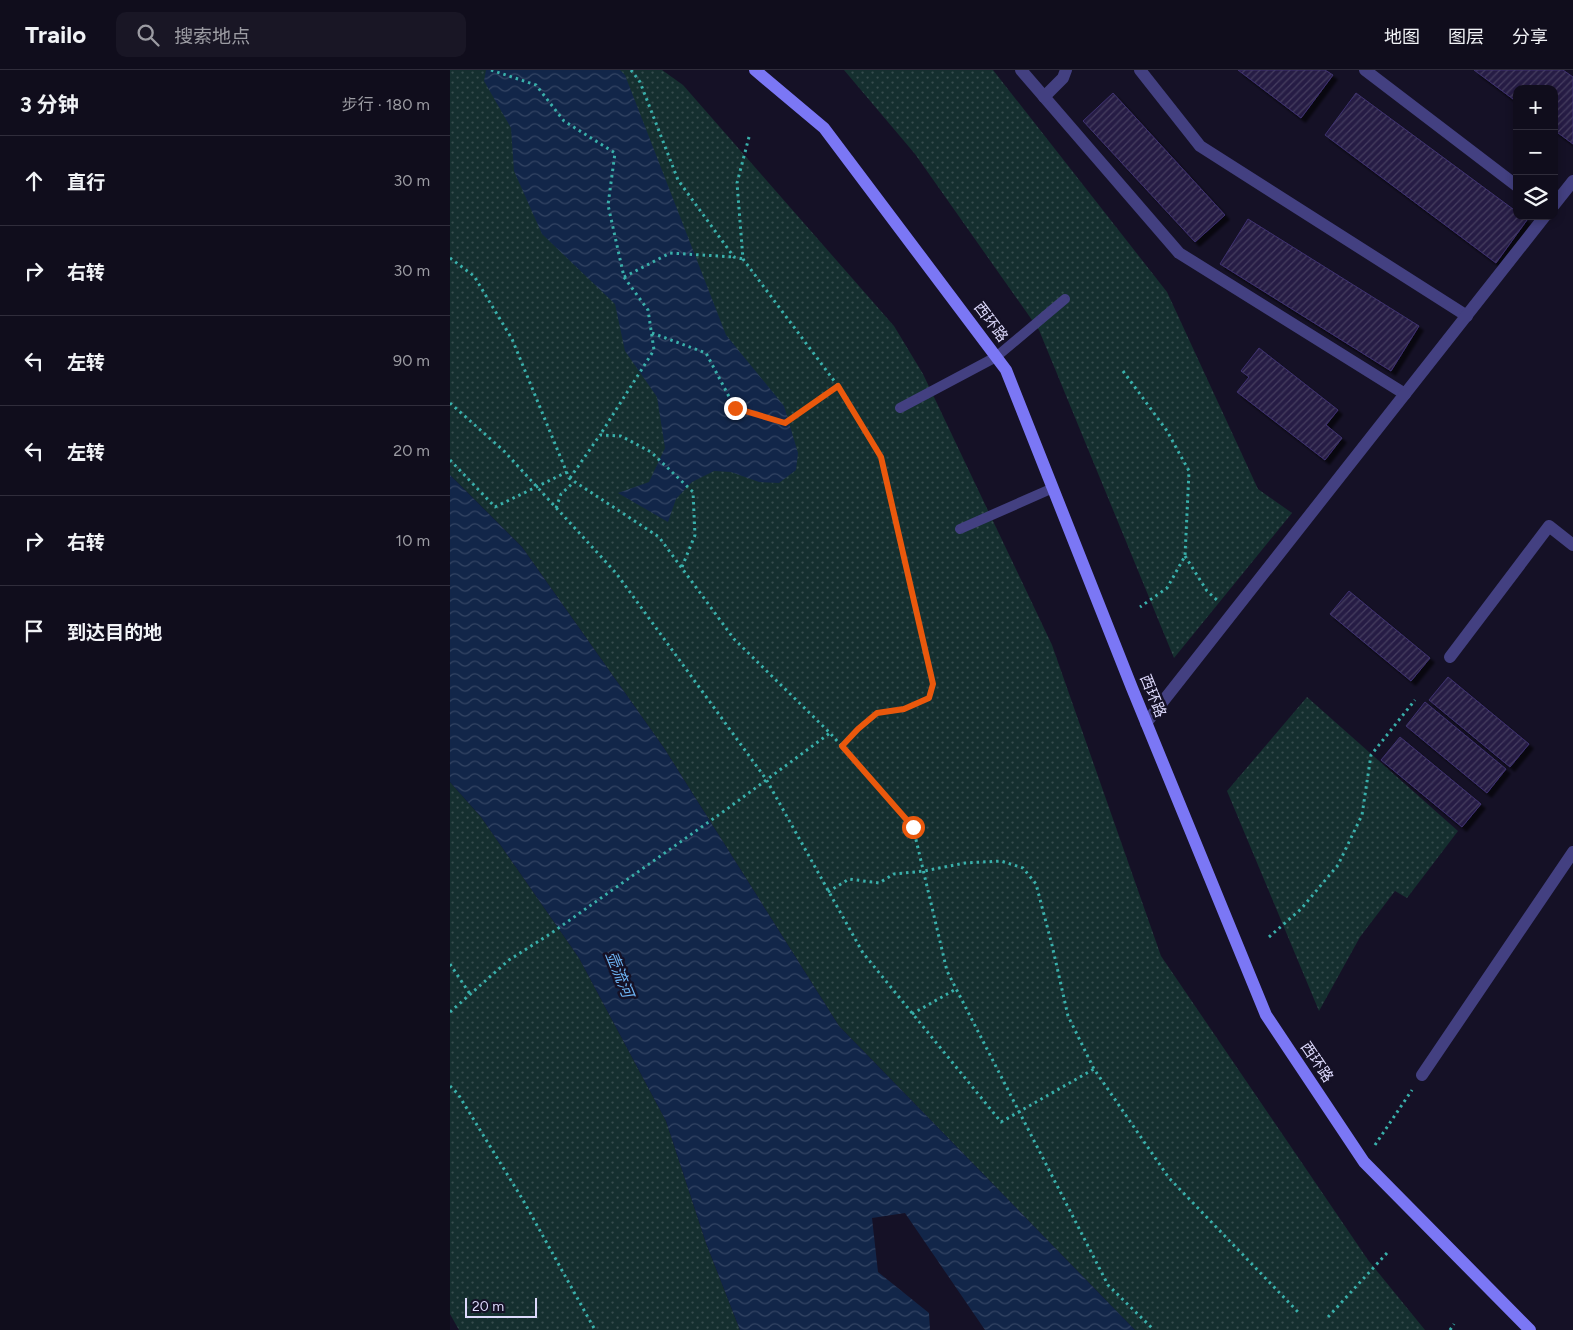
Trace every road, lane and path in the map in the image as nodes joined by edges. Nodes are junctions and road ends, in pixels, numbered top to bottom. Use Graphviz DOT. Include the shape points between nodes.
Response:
graph roads {
  1 [pos="492,70"];
  2 [pos="631,70"];
  3 [pos="755,70"];
  4 [pos="1021,70"];
  5 [pos="1066,70"];
  6 [pos="1140,70"];
  7 [pos="1365,70"];
  8 [pos="1044,97"];
  9 [pos="749,138"];
  10 [pos="1573,181"];
  11 [pos="1513,183"];
  12 [pos="1558,200"];
  13 [pos="1542,220"];
  14 [pos="734,257"];
  15 [pos="450,258"];
  16 [pos="743,259"];
  17 [pos="624,277"];
  18 [pos="1065,299"];
  19 [pos="1467,316"];
  20 [pos="651,333"];
  21 [pos="996,357"];
  22 [pos="1123,371"];
  23 [pos="838,386"];
  24 [pos="1405,394"];
  25 [pos="450,403"];
  26 [pos="900,408"];
  27 [pos="600,436"];
  28 [pos="450,460"];
  29 [pos="567,472"];
  30 [pos="569,478"];
  31 [pos="574,482"];
  32 [pos="536,487"];
  33 [pos="1053,488"];
  34 [pos="556,508"];
  35 [pos="960,529"];
  36 [pos="1573,545"];
  37 [pos="1186,556"];
  38 [pos="681,568"];
  39 [pos="1140,607"];
  40 [pos="1232,614"];
  41 [pos="1450,657"];
  42 [pos="1415,700"];
  43 [pos="1146,723"];
  44 [pos="830,733"];
  45 [pos="842,746"];
  46 [pos="766,779"];
  47 [pos="1573,852"];
  48 [pos="924,870"];
  49 [pos="828,892"];
  50 [pos="1269,937"];
  51 [pos="450,964"];
  52 [pos="956,989"];
  53 [pos="470,994"];
  54 [pos="450,1012"];
  55 [pos="912,1014"];
  56 [pos="1094,1069"];
  57 [pos="1422,1075"];
  58 [pos="450,1086"];
  59 [pos="1020,1112"];
  60 [pos="1364,1162"];
  61 [pos="1387,1253"];
  62 [pos="1298,1312"];
  63 [pos="1328,1317"];
  64 [pos="1454,1324"];
  65 [pos="596,1330"];
  66 [pos="1154,1330"];
  67 [pos="1450,1330"];
  68 [pos="1530,1330"];
  1 -- 17 [label="path" via="536,85 564,121 615,153 608,205"];
  2 -- 14 [label="path" via="640,82 678,180"];
  3 -- 21 [label="main road, 西环路" via="824,128"];
  4 -- 8 [label="street"];
  5 -- 8 [label="street" via="1063,78"];
  6 -- 19 [label="street" via="1200,146"];
  7 -- 11 [label="street"];
  8 -- 24 [label="street" via="1179,253"];
  9 -- 16 [label="path" via="737,183"];
  10 -- 12 [label="street"];
  13 -- 19 [label="street"];
  14 -- 16 [label="path"];
  14 -- 17 [label="path" via="670,253"];
  15 -- 29 [label="path" via="474,276 512,339"];
  16 -- 23 [label="path"];
  17 -- 20 [label="path" via="648,310"];
  18 -- 21 [label="lane"];
  19 -- 24 [label="street"];
  20 -- 23 [label="path" via="706,353 735,408 785,423"];
  20 -- 27 [label="path" via="654,350"];
  21 -- 26 [label="lane"];
  21 -- 33 [label="main road, 西环路" via="1006,370"];
  22 -- 37 [label="path" via="1166,431 1189,471"];
  23 -- 45 [label="path" via="881,457 933,684 929,698 904,709 877,713"];
  24 -- 40 [label="street"];
  25 -- 32 [label="path" via="504,451"];
  27 -- 30 [label="path"];
  27 -- 38 [label="path" via="622,436 651,452 694,492 695,535"];
  28 -- 32 [label="path" via="496,508"];
  29 -- 30 [label="path"];
  29 -- 32 [label="path"];
  30 -- 31 [label="path"];
  31 -- 34 [label="path" via="561,494"];
  31 -- 38 [label="path" via="659,537"];
  32 -- 34 [label="path"];
  33 -- 35 [label="lane"];
  33 -- 43 [label="main road, 西环路"];
  34 -- 46 [label="path" via="616,573"];
  36 -- 41 [label="street" via="1549,526"];
  37 -- 39 [label="path" via="1167,588"];
  37 -- 40 [label="path" via="1207,592"];
  38 -- 44 [label="path" via="734,639"];
  40 -- 43 [label="street"];
  42 -- 50 [label="path" via="1371,755 1362,815 1338,865 1301,909"];
  43 -- 60 [label="main road, 西环路" via="1266,1014"];
  44 -- 45 [label="path"];
  44 -- 46 [label="path"];
  45 -- 48 [label="path" via="913,827"];
  46 -- 49 [label="path"];
  46 -- 53 [label="path" via="509,960"];
  47 -- 57 [label="street"];
  48 -- 49 [label="path" via="894,874 879,883 849,879"];
  48 -- 52 [label="path" via="947,971"];
  48 -- 56 [label="path" via="1001,861 1023,868 1036,884 1068,1016"];
  49 -- 55 [label="path" via="863,953"];
  51 -- 53 [label="path"];
  52 -- 55 [label="path"];
  52 -- 59 [label="path"];
  53 -- 54 [label="path"];
  55 -- 59 [label="path" via="1001,1122"];
  56 -- 59 [label="path"];
  56 -- 62 [label="path" via="1169,1178"];
  57 -- 60 [label="path"];
  58 -- 65 [label="path" via="523,1200"];
  59 -- 66 [label="path" via="1108,1285"];
  60 -- 68 [label="main road, 西环路"];
  61 -- 63 [label="path"];
  64 -- 67 [label="path"];
}
